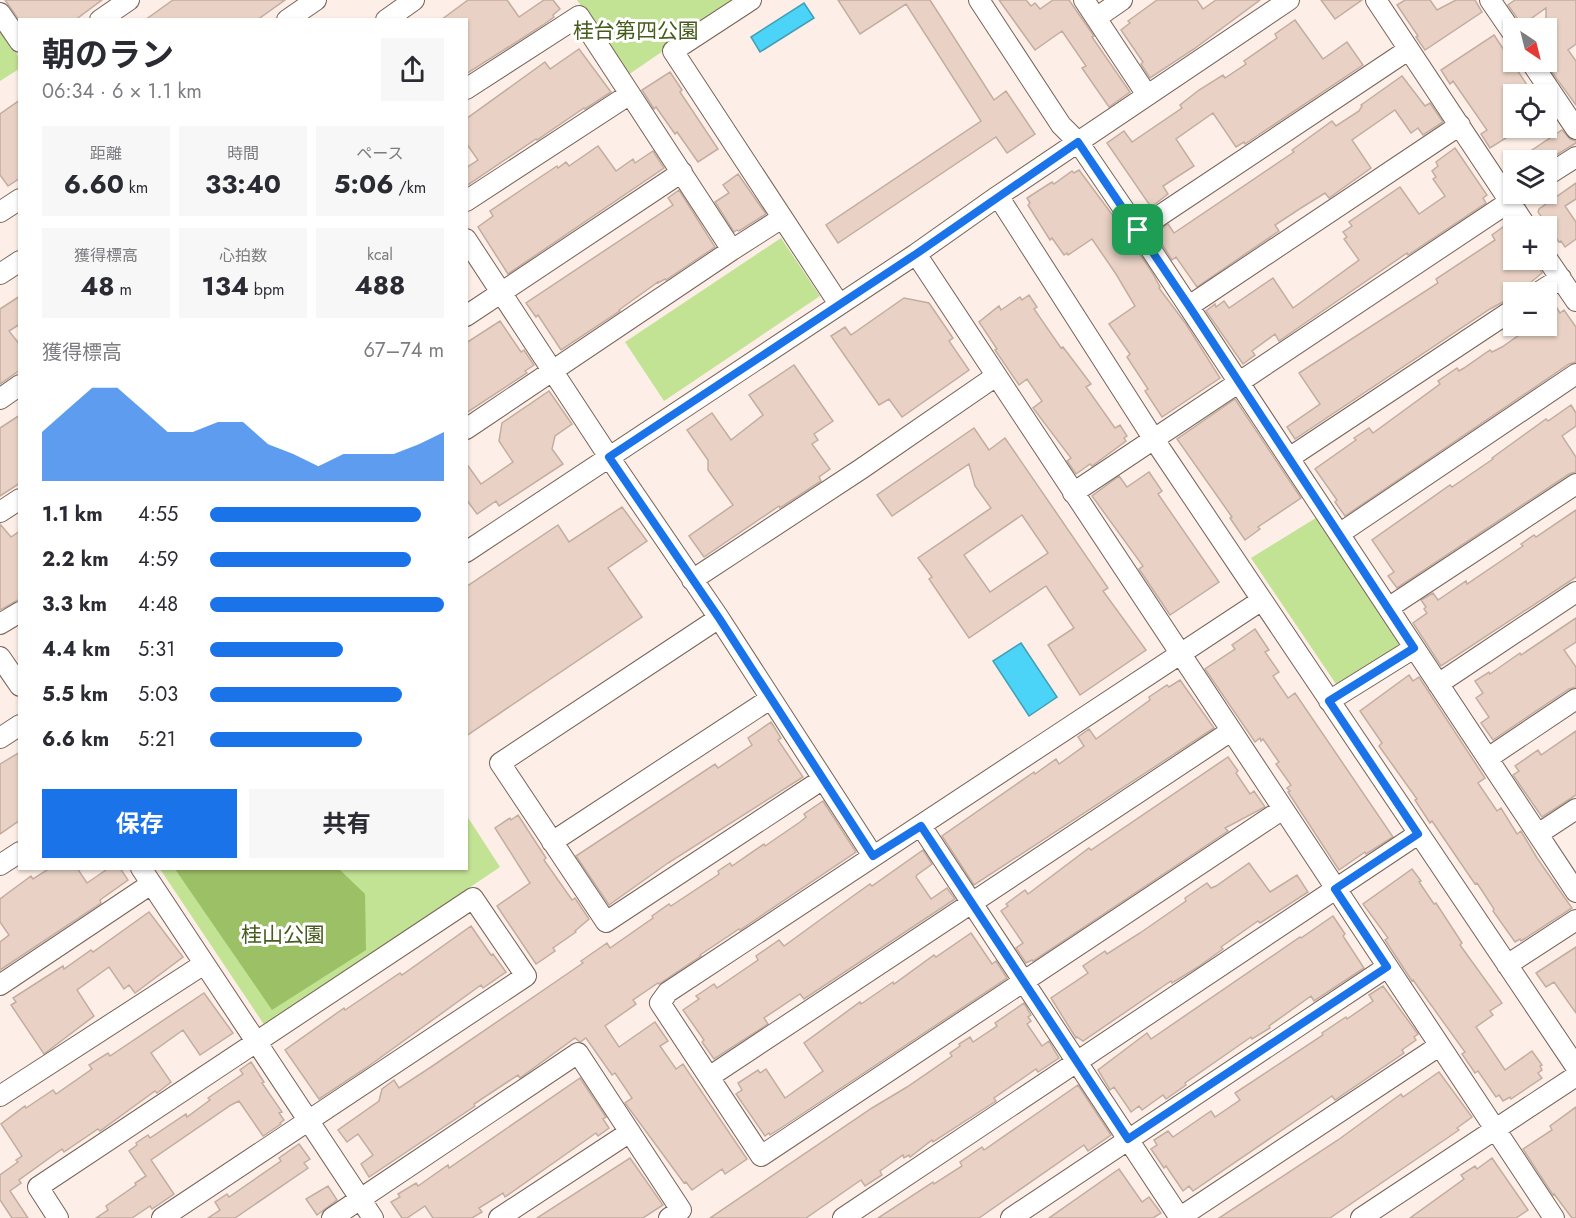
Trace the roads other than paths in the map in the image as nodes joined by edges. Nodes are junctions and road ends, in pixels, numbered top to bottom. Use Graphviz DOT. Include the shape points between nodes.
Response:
graph roads {
  1 [pos="129,0"];
  2 [pos="414,0"];
  3 [pos="751,0"];
  4 [pos="979,0"];
  5 [pos="1084,0"];
  6 [pos="1122,0"];
  7 [pos="1289,0"];
  8 [pos="1376,0"];
  9 [pos="1490,0"];
  10 [pos="312,6"];
  11 [pos="1266,6"];
  12 [pos="0,13"];
  13 [pos="103,18"];
  14 [pos="291,18"];
  15 [pos="389,18"];
  16 [pos="1096,18"];
  17 [pos="1503,19"];
  18 [pos="18,39"];
  19 [pos="1408,50"];
  20 [pos="1538,72"];
  21 [pos="468,88"];
  22 [pos="630,94"];
  23 [pos="1147,95"];
  24 [pos="1460,125"];
  25 [pos="1576,129"];
  26 [pos="1078,142"];
  27 [pos="1576,157"];
  28 [pos="1557,169"];
  29 [pos="682,172"];
  30 [pos="1503,181"];
  31 [pos="998,196"];
  32 [pos="18,200"];
  33 [pos="468,200"];
  34 [pos="1505,204"];
  35 [pos="0,212"];
  36 [pos="782,218"];
  37 [pos="1138,230"];
  38 [pos="468,242"];
  39 [pos="732,250"];
  40 [pos="916,254"];
  41 [pos="18,262"];
  42 [pos="1555,270"];
  43 [pos="0,274"];
  44 [pos="1561,278"];
  45 [pos="1555,282"];
  46 [pos="502,292"];
  47 [pos="1576,301"];
  48 [pos="839,304"];
  49 [pos="1189,306"];
  50 [pos="468,315"];
  51 [pos="1503,316"];
  52 [pos="553,373"];
  53 [pos="1576,374"];
  54 [pos="996,376"];
  55 [pos="1238,382"];
  56 [pos="18,387"];
  57 [pos="0,399"];
  58 [pos="468,428"];
  59 [pos="1154,438"];
  60 [pos="609,457"];
  61 [pos="1289,458"];
  62 [pos="1576,484"];
  63 [pos="1073,493"];
  64 [pos="18,500"];
  65 [pos="0,512"];
  66 [pos="1339,534"];
  67 [pos="468,551"];
  68 [pos="692,580"];
  69 [pos="1576,592"];
  70 [pos="1262,600"];
  71 [pos="1388,608"];
  72 [pos="18,613"];
  73 [pos="719,618"];
  74 [pos="0,624"];
  75 [pos="1414,648"];
  76 [pos="1180,654"];
  77 [pos="0,657"];
  78 [pos="18,683"];
  79 [pos="1438,684"];
  80 [pos="770,699"];
  81 [pos="1576,699"];
  82 [pos="1329,701"];
  83 [pos="18,726"];
  84 [pos="1231,731"];
  85 [pos="0,738"];
  86 [pos="1488,758"];
  87 [pos="823,779"];
  88 [pos="1576,808"];
  89 [pos="1282,809"];
  90 [pos="921,826"];
  91 [pos="1418,834"];
  92 [pos="1538,834"];
  93 [pos="552,842"];
  94 [pos="18,853"];
  95 [pos="873,856"];
  96 [pos="0,865"];
  97 [pos="146,876"];
  98 [pos="1335,889"];
  99 [pos="1576,892"];
  100 [pos="973,904"];
  101 [pos="1576,920"];
  102 [pos="204,964"];
  103 [pos="1507,965"];
  104 [pos="1387,967"];
  105 [pos="1024,982"];
  106 [pos="0,985"];
  107 [pos="256,1042"];
  108 [pos="1439,1046"];
  109 [pos="1077,1062"];
  110 [pos="1576,1067"];
  111 [pos="1576,1076"];
  112 [pos="709,1077"];
  113 [pos="0,1096"];
  114 [pos="308,1121"];
  115 [pos="1494,1130"];
  116 [pos="630,1132"];
  117 [pos="1128,1139"];
  118 [pos="360,1199"];
  119 [pos="1546,1215"];
  120 [pos="58,1218"];
  121 [pos="162,1218"];
  122 [pos="332,1218"];
  123 [pos="373,1218"];
  124 [pos="499,1218"];
  125 [pos="669,1218"];
  126 [pos="843,1218"];
  127 [pos="1011,1218"];
  128 [pos="1180,1218"];
  129 [pos="1361,1218"];
  1 -- 13 [label="street"];
  2 -- 15 [label="street"];
  3 -- 36 [label="street" via="673,51"];
  4 -- 26 [label="street" via="1061,125"];
  5 -- 16 [label="street"];
  6 -- 16 [label="street"];
  7 -- 11 [label="street"];
  8 -- 19 [label="street"];
  9 -- 17 [label="street"];
  10 -- 14 [label="street"];
  11 -- 23 [label="street"];
  12 -- 18 [label="street"];
  16 -- 23 [label="street"];
  19 -- 24 [label="street"];
  19 -- 37 [label="street"];
  20 -- 25 [label="street"];
  21 -- 22 [label="street" via="579,16"];
  22 -- 29 [label="street"];
  22 -- 33 [label="street"];
  23 -- 26 [label="street"];
  24 -- 30 [label="street"];
  24 -- 49 [label="street"];
  26 -- 31 [label="street"];
  26 -- 37 [label="street"];
  27 -- 28 [label="street"];
  29 -- 39 [label="street"];
  29 -- 46 [label="street"];
  31 -- 40 [label="street"];
  31 -- 59 [label="street"];
  32 -- 35 [label="street"];
  34 -- 55 [label="street"];
  36 -- 39 [label="street"];
  36 -- 48 [label="street"];
  37 -- 49 [label="street"];
  38 -- 46 [label="street"];
  39 -- 52 [label="street"];
  40 -- 48 [label="street"];
  40 -- 54 [label="street"];
  41 -- 43 [label="street"];
  42 -- 44 [label="street"];
  44 -- 45 [label="street"];
  44 -- 47 [label="street"];
  46 -- 50 [label="street"];
  46 -- 52 [label="street"];
  48 -- 60 [label="street"];
  49 -- 55 [label="street"];
  51 -- 61 [label="street"];
  52 -- 58 [label="street"];
  52 -- 60 [label="street"];
  53 -- 66 [label="street"];
  54 -- 63 [label="street"];
  54 -- 68 [label="street"];
  55 -- 59 [label="street"];
  55 -- 61 [label="street"];
  56 -- 57 [label="street"];
  59 -- 63 [label="street"];
  59 -- 70 [label="street"];
  60 -- 67 [label="street"];
  60 -- 68 [label="street"];
  61 -- 66 [label="street"];
  62 -- 71 [label="street"];
  63 -- 76 [label="street"];
  64 -- 65 [label="street"];
  66 -- 71 [label="street"];
  68 -- 73 [label="street"];
  69 -- 79 [label="street"];
  70 -- 76 [label="street"];
  70 -- 82 [label="street"];
  71 -- 75 [label="street"];
  72 -- 74 [label="street"];
  73 -- 80 [label="street"];
  73 -- 93 [label="street" via="500,763"];
  75 -- 79 [label="street"];
  75 -- 82 [label="street"];
  76 -- 84 [label="street"];
  76 -- 90 [label="street"];
  77 -- 78 [label="street"];
  79 -- 86 [label="street"];
  80 -- 87 [label="street"];
  80 -- 93 [label="street"];
  81 -- 86 [label="street"];
  82 -- 91 [label="street"];
  83 -- 85 [label="street"];
  84 -- 89 [label="street"];
  84 -- 100 [label="street"];
  86 -- 92 [label="street"];
  87 -- 93 [label="street" via="606,922"];
  87 -- 95 [label="street"];
  88 -- 92 [label="street"];
  89 -- 98 [label="street"];
  89 -- 105 [label="street"];
  90 -- 95 [label="street"];
  90 -- 100 [label="street"];
  91 -- 98 [label="street"];
  91 -- 103 [label="street"];
  92 -- 99 [label="street"];
  94 -- 96 [label="street"];
  95 -- 112 [label="street" via="668,992 660,1003"];
  97 -- 102 [label="street"];
  97 -- 106 [label="street"];
  98 -- 104 [label="street"];
  98 -- 109 [label="street"];
  100 -- 105 [label="street"];
  100 -- 112 [label="street"];
  101 -- 103 [label="street"];
  102 -- 107 [label="street"];
  102 -- 113 [label="street"];
  103 -- 110 [label="street"];
  104 -- 108 [label="street"];
  104 -- 117 [label="street"];
  105 -- 109 [label="street"];
  105 -- 112 [label="street" via="761,1156"];
  107 -- 114 [label="street"];
  107 -- 114 [label="street" via="474,898 525,976"];
  107 -- 120 [label="street" via="38,1187"];
  108 -- 115 [label="street"];
  108 -- 128 [label="street"];
  109 -- 117 [label="street"];
  109 -- 126 [label="street"];
  111 -- 115 [label="street"];
  114 -- 118 [label="street"];
  114 -- 121 [label="street"];
  115 -- 119 [label="street"];
  115 -- 129 [label="street"];
  116 -- 118 [label="street" via="578,1053"];
  116 -- 124 [label="street"];
  116 -- 125 [label="street" via="681,1210"];
  117 -- 127 [label="street"];
  117 -- 128 [label="street"];
  118 -- 122 [label="street"];
  118 -- 123 [label="street"];
}
